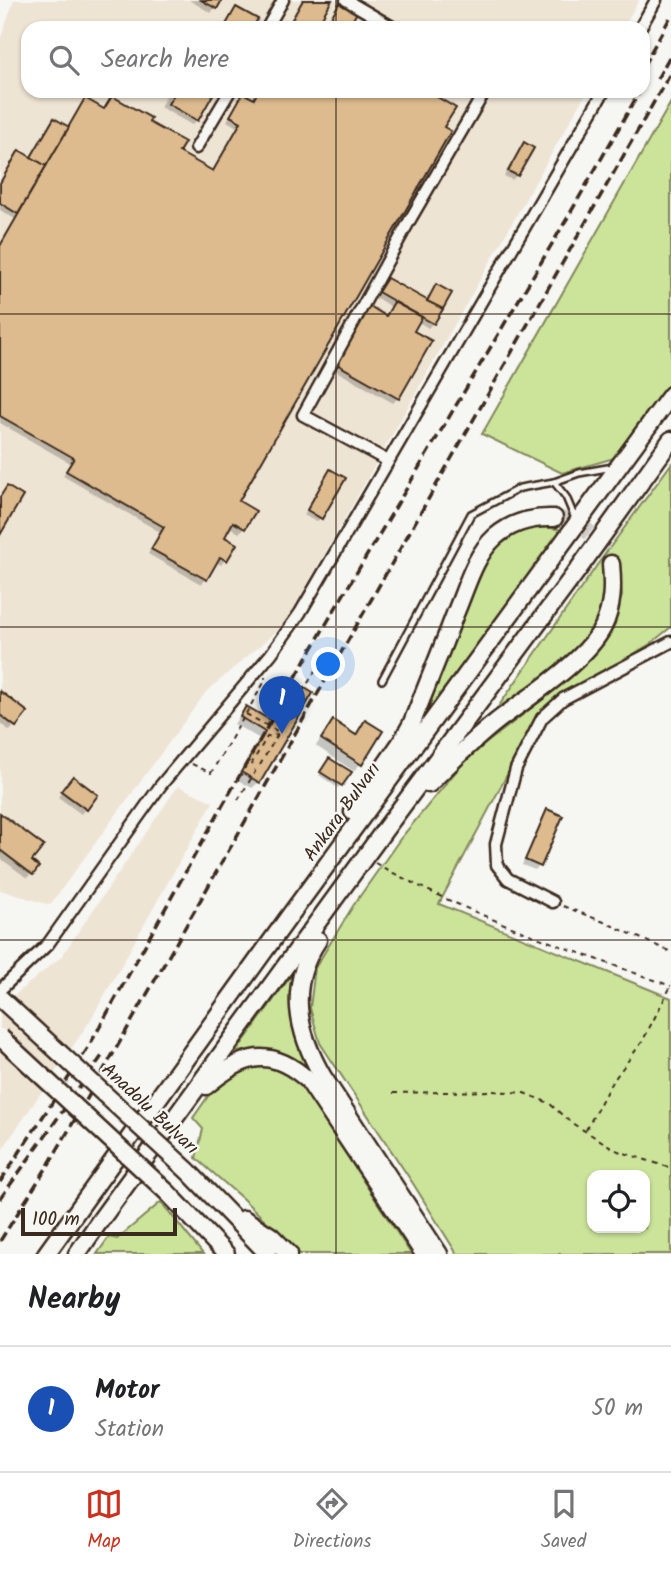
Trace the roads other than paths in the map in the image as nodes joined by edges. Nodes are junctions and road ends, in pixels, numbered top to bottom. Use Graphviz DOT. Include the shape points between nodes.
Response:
graph roads {
  1 [pos="283,0"];
  2 [pos="346,0"];
  3 [pos="656,0"];
  4 [pos="271,21"];
  5 [pos="382,21"];
  6 [pos="644,21"];
  7 [pos="226,98"];
  8 [pos="481,98"];
  9 [pos="600,98"];
  10 [pos="196,148"];
  11 [pos="671,395"];
  12 [pos="671,440"];
  13 [pos="388,461"];
  14 [pos="619,466"];
  15 [pos="554,482"];
  16 [pos="554,518"];
  17 [pos="578,524"];
  18 [pos="611,564"];
  19 [pos="671,642"];
  20 [pos="382,680"];
  21 [pos="386,828"];
  22 [pos="553,902"];
  23 [pos="288,918"];
  24 [pos="0,990"];
  25 [pos="0,998"];
  26 [pos="0,1037"];
  27 [pos="188,1101"];
  28 [pos="221,1205"];
  29 [pos="196,1221"];
  30 [pos="99,1222"];
  31 [pos="46,1254"];
  32 [pos="77,1254"];
  33 [pos="87,1254"];
  34 [pos="215,1254"];
  35 [pos="226,1254"];
  36 [pos="268,1254"];
  37 [pos="289,1254"];
  38 [pos="424,1254"];
  39 [pos="439,1254"];
  1 -- 4 [label="street"];
  2 -- 5 [label="street"];
  3 -- 6 [label="street"];
  7 -- 10 [label="street"];
  8 -- 13 [label="street" via="303,415"];
  9 -- 13 [label="street"];
  11 -- 14 [label="main road, Ankara Bulvarı"];
  12 -- 21 [label="main road"];
  13 -- 24 [label="street" via="300,613 271,654 161,785 48,944"];
  14 -- 15 [label="lane"];
  14 -- 17 [label="main road, Ankara Bulvarı"];
  15 -- 17 [label="lane"];
  15 -- 20 [label="lane" via="520,488 471,514"];
  16 -- 23 [label="main road" via="511,526 485,549 407,733 316,864"];
  17 -- 23 [label="main road, Ankara Bulvarı"];
  18 -- 21 [label="main road" via="608,614 590,647 471,743"];
  19 -- 22 [label="street" via="563,699 542,718 516,769 496,844 497,865 508,879"];
  21 -- 27 [label="main road"];
  21 -- 39 [label="main road" via="373,862 304,962 299,996 302,1031 323,1077"];
  23 -- 31 [label="main road, Ankara Bulvarı"];
  25 -- 28 [label="main road, Anadolu Bulvarı, bridge"];
  26 -- 29 [label="main road, bridge"];
  27 -- 30 [label="main road"];
  27 -- 38 [label="main road" via="227,1069 248,1059 266,1058 290,1065 308,1080"];
  28 -- 36 [label="main road, Anadolu Bulvarı"];
  28 -- 37 [label="main road" via="271,1236"];
  29 -- 34 [label="main road"];
  29 -- 35 [label="main road"];
  30 -- 32 [label="main road"];
  30 -- 33 [label="main road"];
}
